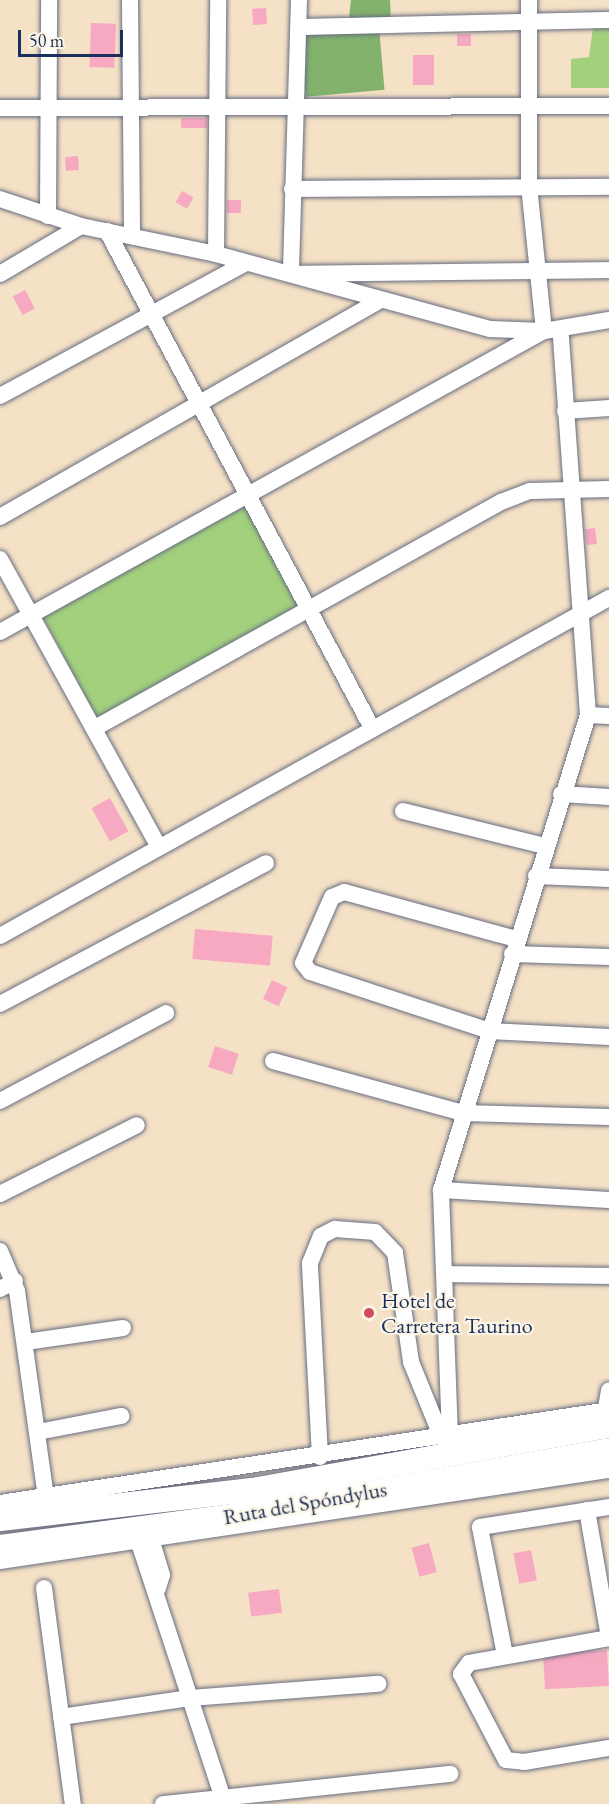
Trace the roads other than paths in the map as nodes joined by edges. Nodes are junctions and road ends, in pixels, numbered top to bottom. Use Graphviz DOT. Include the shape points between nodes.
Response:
graph roads {
  1 [pos="49,0"];
  2 [pos="130,0"];
  3 [pos="218,0"];
  4 [pos="299,0"];
  5 [pos="529,0"];
  6 [pos="529,20"];
  7 [pos="609,20"];
  8 [pos="299,27"];
  9 [pos="298,104"];
  10 [pos="609,106"];
  11 [pos="48,107"];
  12 [pos="130,107"];
  13 [pos="529,107"];
  14 [pos="0,108"];
  15 [pos="220,109"];
  16 [pos="530,186"];
  17 [pos="609,187"];
  18 [pos="292,189"];
  19 [pos="0,200"];
  20 [pos="48,216"];
  21 [pos="81,226"];
  22 [pos="107,231"];
  23 [pos="132,236"];
  24 [pos="216,254"];
  25 [pos="244,264"];
  26 [pos="609,270"];
  27 [pos="536,271"];
  28 [pos="0,274"];
  29 [pos="291,274"];
  30 [pos="381,300"];
  31 [pos="153,314"];
  32 [pos="609,320"];
  33 [pos="552,330"];
  34 [pos="0,396"];
  35 [pos="201,402"];
  36 [pos="609,408"];
  37 [pos="564,411"];
  38 [pos="609,489"];
  39 [pos="569,490"];
  40 [pos="250,495"];
  41 [pos="0,517"];
  42 [pos="0,559"];
  43 [pos="609,598"];
  44 [pos="312,611"];
  45 [pos="580,614"];
  46 [pos="30,615"];
  47 [pos="0,632"];
  48 [pos="588,715"];
  49 [pos="609,716"];
  50 [pos="95,728"];
  51 [pos="372,728"];
  52 [pos="561,794"];
  53 [pos="609,797"];
  54 [pos="403,811"];
  55 [pos="158,844"];
  56 [pos="544,846"];
  57 [pos="266,862"];
  58 [pos="536,876"];
  59 [pos="609,879"];
  60 [pos="0,936"];
  61 [pos="514,946"];
  62 [pos="609,957"];
  63 [pos="0,1004"];
  64 [pos="166,1013"];
  65 [pos="489,1031"];
  66 [pos="609,1037"];
  67 [pos="273,1061"];
  68 [pos="0,1101"];
  69 [pos="463,1113"];
  70 [pos="609,1118"];
  71 [pos="137,1125"];
  72 [pos="441,1190"];
  73 [pos="0,1194"];
  74 [pos="609,1200"];
  75 [pos="0,1251"];
  76 [pos="445,1274"];
  77 [pos="609,1276"];
  78 [pos="7,1285"];
  79 [pos="123,1329"];
  80 [pos="26,1341"];
  81 [pos="609,1389"];
  82 [pos="121,1416"];
  83 [pos="607,1429"];
  84 [pos="38,1432"];
  85 [pos="446,1437"];
  86 [pos="320,1457"];
  87 [pos="609,1470"];
  88 [pos="142,1493"];
  89 [pos="46,1497"];
  90 [pos="0,1503"];
  91 [pos="609,1507"];
  92 [pos="587,1510"];
  93 [pos="0,1519"];
  94 [pos="146,1537"];
  95 [pos="0,1546"];
  96 [pos="0,1561"];
  97 [pos="44,1588"];
  98 [pos="609,1638"];
  99 [pos="505,1655"];
  100 [pos="378,1684"];
  101 [pos="190,1698"];
  102 [pos="61,1717"];
  103 [pos="609,1748"];
  104 [pos="450,1774"];
  105 [pos="224,1800"];
  106 [pos="73,1804"];
  107 [pos="163,1804"];
  1 -- 11 [label="street"];
  2 -- 12 [label="street"];
  3 -- 15 [label="street"];
  4 -- 8 [label="street"];
  5 -- 6 [label="street"];
  6 -- 7 [label="street"];
  6 -- 8 [label="street"];
  6 -- 13 [label="street"];
  8 -- 9 [label="street"];
  9 -- 13 [label="street"];
  9 -- 15 [label="street"];
  9 -- 18 [label="street"];
  10 -- 13 [label="street"];
  11 -- 12 [label="street"];
  11 -- 14 [label="street"];
  11 -- 20 [label="street"];
  12 -- 15 [label="street"];
  12 -- 23 [label="street"];
  13 -- 16 [label="street"];
  15 -- 24 [label="street"];
  16 -- 17 [label="street"];
  16 -- 18 [label="street"];
  16 -- 27 [label="street"];
  18 -- 29 [label="street"];
  19 -- 20 [label="street"];
  20 -- 21 [label="street"];
  21 -- 22 [label="street"];
  21 -- 28 [label="street"];
  22 -- 23 [label="street"];
  22 -- 31 [label="street"];
  23 -- 24 [label="street"];
  24 -- 25 [label="street"];
  25 -- 29 [label="street"];
  25 -- 31 [label="street"];
  26 -- 27 [label="street"];
  27 -- 29 [label="street"];
  27 -- 33 [label="street"];
  29 -- 30 [label="street"];
  30 -- 33 [label="street" via="490,328"];
  30 -- 35 [label="street"];
  31 -- 34 [label="street"];
  31 -- 35 [label="street"];
  32 -- 33 [label="street"];
  33 -- 37 [label="street"];
  33 -- 40 [label="street"];
  35 -- 40 [label="street"];
  35 -- 41 [label="street"];
  36 -- 37 [label="street"];
  37 -- 39 [label="street"];
  38 -- 39 [label="street"];
  39 -- 44 [label="street" via="530,491 501,501"];
  39 -- 45 [label="street"];
  40 -- 44 [label="street"];
  40 -- 46 [label="street"];
  42 -- 46 [label="street"];
  43 -- 45 [label="street"];
  44 -- 50 [label="street"];
  44 -- 51 [label="street"];
  45 -- 48 [label="street"];
  45 -- 51 [label="street"];
  46 -- 47 [label="street"];
  46 -- 50 [label="street"];
  48 -- 49 [label="street"];
  48 -- 52 [label="street"];
  50 -- 55 [label="street"];
  51 -- 55 [label="street"];
  52 -- 53 [label="street"];
  52 -- 56 [label="street"];
  54 -- 56 [label="street"];
  55 -- 60 [label="street"];
  56 -- 58 [label="street"];
  57 -- 63 [label="street"];
  58 -- 59 [label="street"];
  58 -- 61 [label="street"];
  61 -- 62 [label="street"];
  61 -- 65 [label="street"];
  61 -- 65 [label="street" via="344,892 332,897 305,956 310,972"];
  64 -- 68 [label="street"];
  65 -- 66 [label="street"];
  65 -- 69 [label="street"];
  67 -- 69 [label="street"];
  69 -- 70 [label="street"];
  69 -- 72 [label="street"];
  71 -- 73 [label="street"];
  72 -- 74 [label="street"];
  72 -- 76 [label="street"];
  75 -- 78 [label="street"];
  76 -- 77 [label="street"];
  76 -- 85 [label="street"];
  78 -- 80 [label="street"];
  79 -- 80 [label="street"];
  80 -- 84 [label="street"];
  81 -- 83 [label="street"];
  82 -- 84 [label="street"];
  83 -- 85 [label="street"];
  83 -- 88 [label="highway, Ruta del Spóndylus" via="258,1490"];
  83 -- 94 [label="highway, Ruta del Spóndylus"];
  84 -- 89 [label="street"];
  85 -- 86 [label="street"];
  85 -- 86 [label="street" via="411,1362 395,1253 375,1232 336,1229 321,1236 310,1263"];
  86 -- 88 [label="street"];
  87 -- 94 [label="street"];
  88 -- 89 [label="street"];
  88 -- 93 [label="highway, Ruta del Spóndylus"];
  88 -- 94 [label="street"];
  89 -- 90 [label="street"];
  91 -- 92 [label="street"];
  92 -- 98 [label="street"];
  92 -- 99 [label="street" via="480,1527"];
  94 -- 95 [label="highway, Ruta del Spóndylus"];
  94 -- 96 [label="street"];
  94 -- 101 [label="street" via="162,1575 158,1588"];
  97 -- 102 [label="street"];
  98 -- 99 [label="street"];
  99 -- 103 [label="street" via="469,1662 461,1674 494,1746 506,1760 524,1762"];
  100 -- 101 [label="street"];
  101 -- 102 [label="street"];
  101 -- 105 [label="street"];
  102 -- 106 [label="street"];
  104 -- 105 [label="street"];
  105 -- 107 [label="street"];
}
